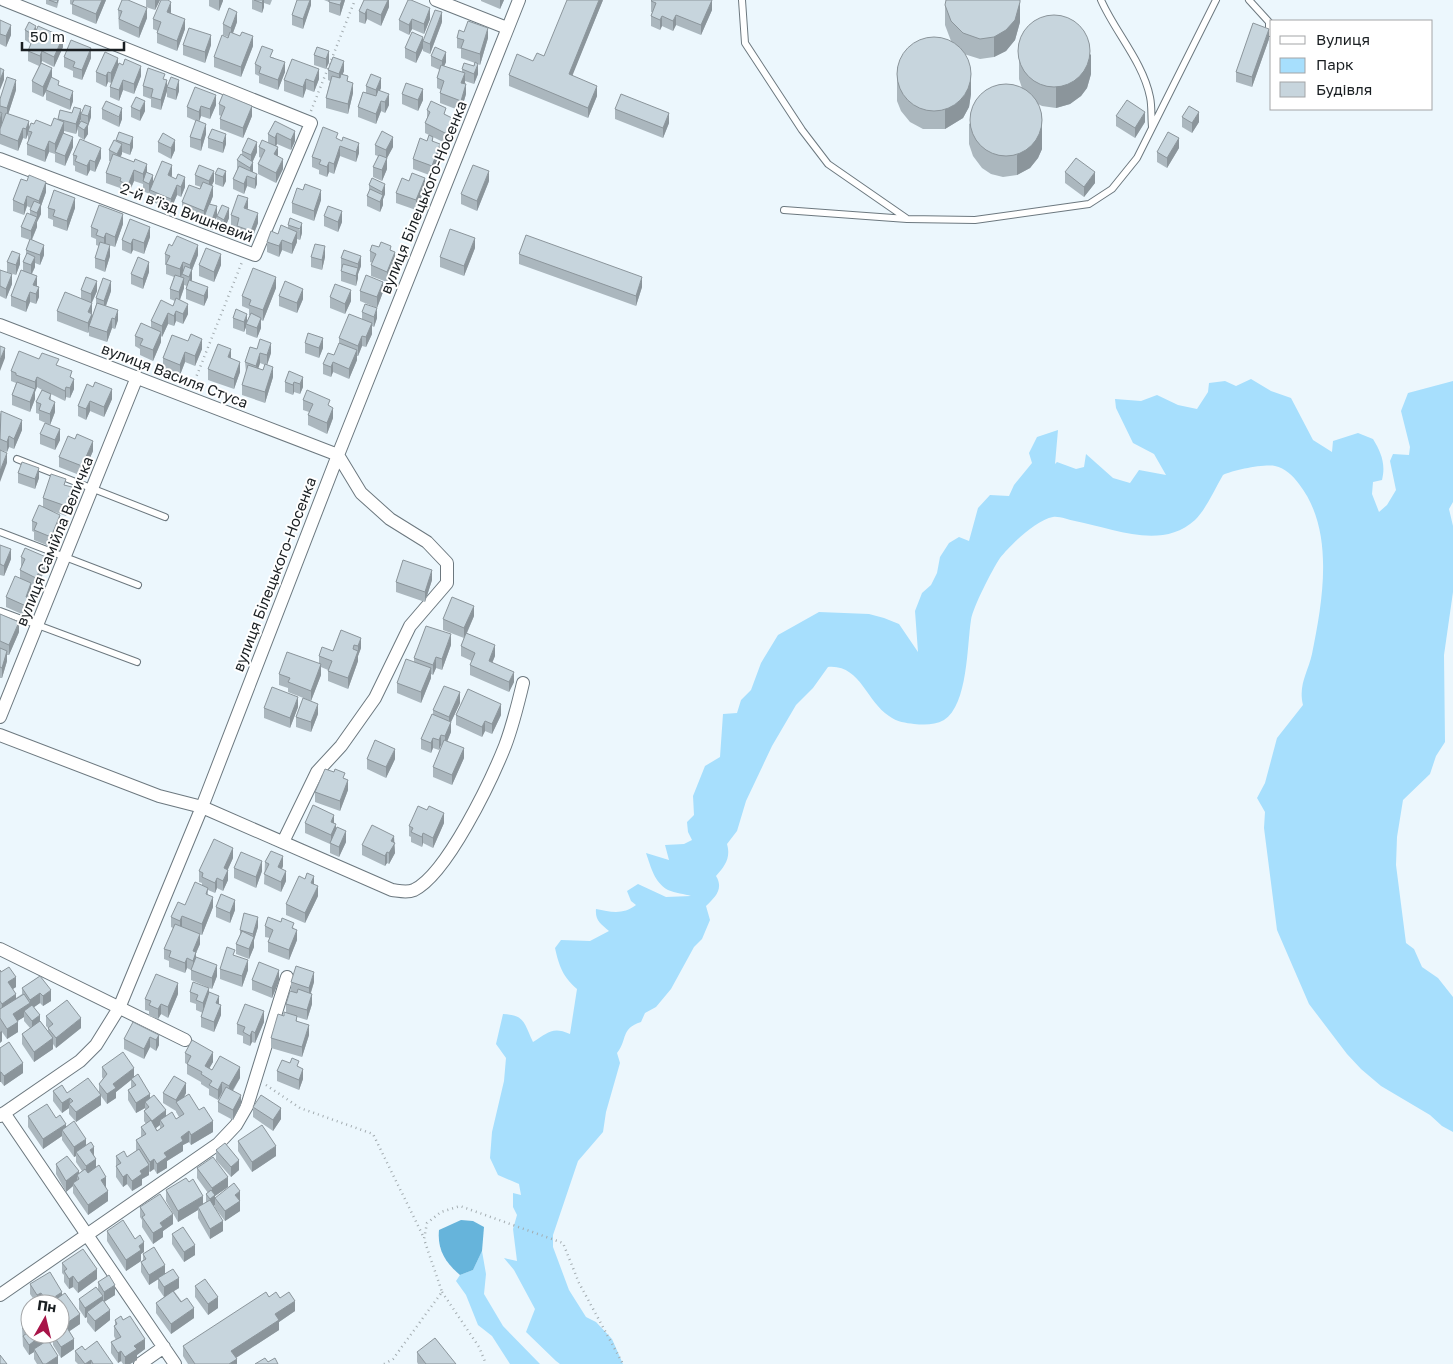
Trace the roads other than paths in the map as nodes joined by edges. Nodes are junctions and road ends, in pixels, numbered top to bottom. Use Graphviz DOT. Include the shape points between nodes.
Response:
graph roads {
  1 [pos="4,0"];
  2 [pos="436,0"];
  3 [pos="519,0"];
  4 [pos="742,0"];
  5 [pos="1101,0"];
  6 [pos="1216,0"];
  7 [pos="1248,0"];
  8 [pos="508,28"];
  9 [pos="1269,33"];
  10 [pos="1152,129"];
  11 [pos="0,159"];
  12 [pos="784,210"];
  13 [pos="907,219"];
  14 [pos="0,325"];
  15 [pos="136,377"];
  16 [pos="338,455"];
  17 [pos="17,459"];
  18 [pos="92,489"];
  19 [pos="165,517"];
  20 [pos="0,532"];
  21 [pos="65,557"];
  22 [pos="138,585"];
  23 [pos="0,611"];
  24 [pos="38,625"];
  25 [pos="137,662"];
  26 [pos="523,683"];
  27 [pos="0,718"];
  28 [pos="0,735"];
  29 [pos="202,807"];
  30 [pos="283,842"];
  31 [pos="0,948"];
  32 [pos="287,977"];
  33 [pos="119,1008"];
  34 [pos="185,1040"];
  35 [pos="2,1114"];
  36 [pos="87,1234"];
  37 [pos="0,1295"];
  38 [pos="164,1347"];
  39 [pos="140,1364"];
  40 [pos="175,1364"];
  1 -- 11 [label="street, 2-й вʼїзд Вишневий" via="311,123 255,255"];
  2 -- 8 [label="street"];
  3 -- 8 [label="street, вулиця Білецького-Носенка"];
  4 -- 13 [label="lane" via="745,44 802,130 828,164"];
  5 -- 10 [label="lane" via="1140,69 1150,97"];
  6 -- 10 [label="lane"];
  7 -- 9 [label="lane" via="1269,22"];
  8 -- 16 [label="street, вулиця Білецького-Носенка"];
  10 -- 13 [label="lane" via="1137,158 1112,189 1089,204 975,220"];
  12 -- 13 [label="lane"];
  14 -- 15 [label="street, вулиця Василя Стуса"];
  15 -- 16 [label="street, вулиця Василя Стуса"];
  15 -- 18 [label="street, вулиця Самійла Величка"];
  16 -- 29 [label="street, вулиця Білецького-Носенка"];
  16 -- 30 [label="street" via="361,494 390,519 427,542 448,563 447,583 410,626 375,698 341,746 317,772"];
  17 -- 18 [label="lane"];
  18 -- 19 [label="lane"];
  18 -- 21 [label="street, вулиця Самійла Величка"];
  20 -- 21 [label="lane"];
  21 -- 22 [label="lane"];
  21 -- 24 [label="street, вулиця Самійла Величка"];
  23 -- 24 [label="lane"];
  24 -- 25 [label="lane"];
  24 -- 27 [label="street, вулиця Самійла Величка"];
  26 -- 30 [label="street" via="505,746 460,837 428,881 413,891 392,890"];
  28 -- 29 [label="street" via="159,796"];
  29 -- 30 [label="street"];
  29 -- 33 [label="street, вулиця Білецького-Носенка"];
  31 -- 33 [label="street"];
  32 -- 36 [label="street" via="257,1078 236,1125 218,1144"];
  33 -- 34 [label="street"];
  33 -- 35 [label="street, вулиця Білецького-Носенка" via="96,1045 80,1060"];
  35 -- 36 [label="street"];
  36 -- 37 [label="street"];
  36 -- 38 [label="street"];
  38 -- 39 [label="street"];
  38 -- 40 [label="street"];
}
